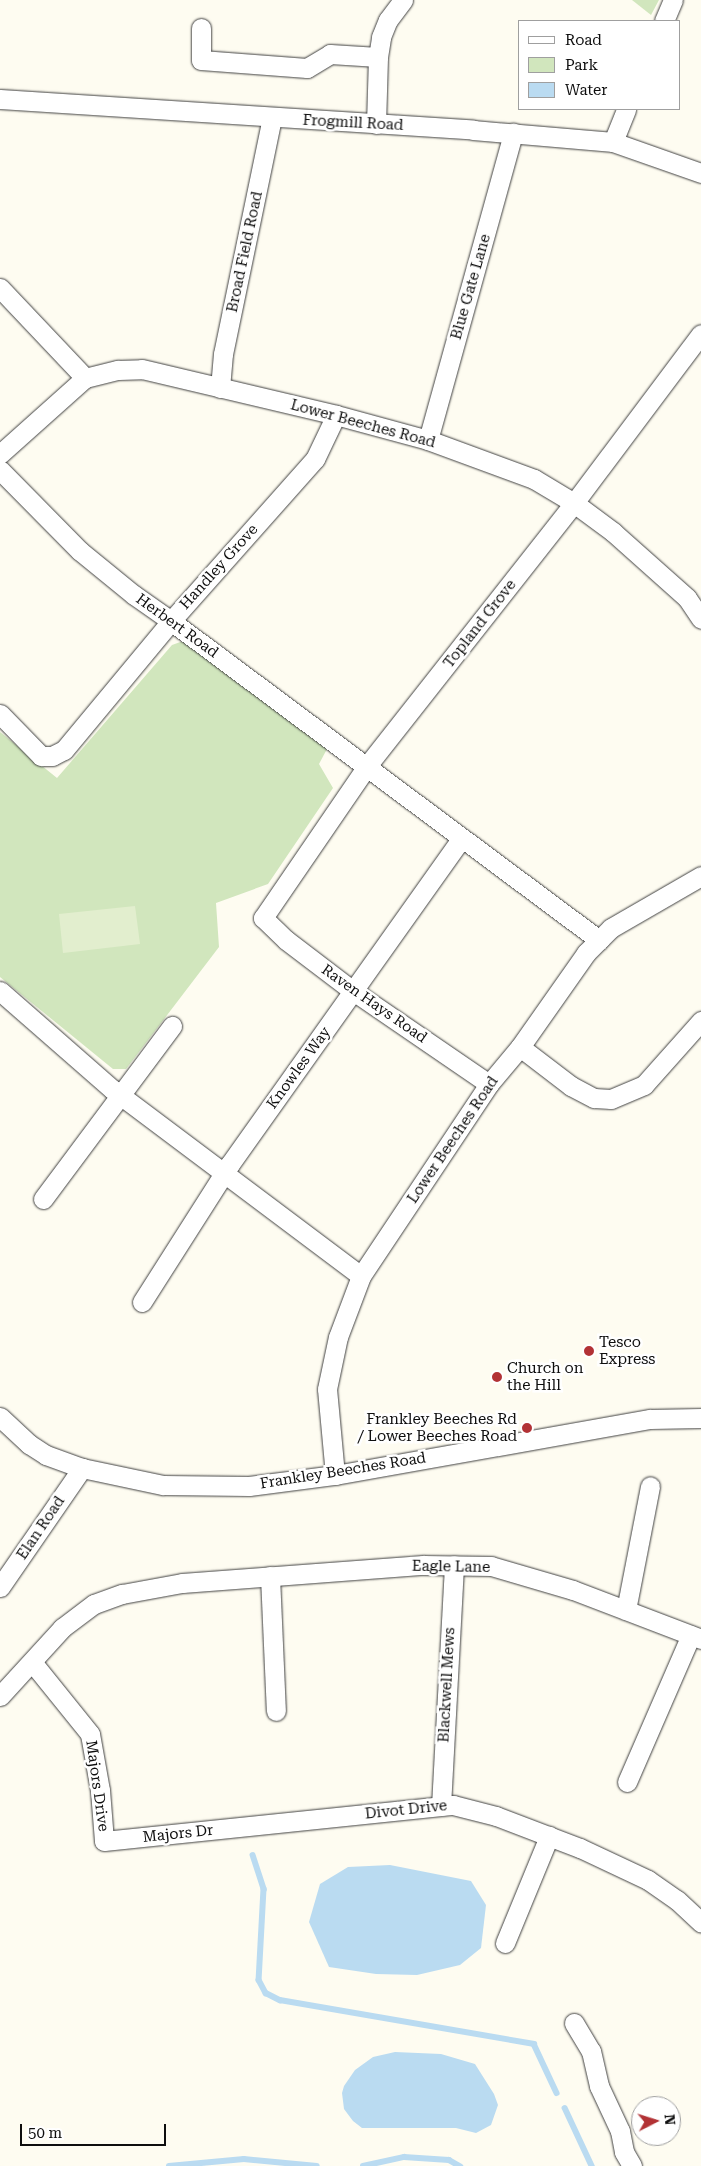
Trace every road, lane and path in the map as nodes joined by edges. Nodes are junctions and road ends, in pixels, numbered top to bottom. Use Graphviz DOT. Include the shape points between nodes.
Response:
graph roads {
  1 [pos="403,0"];
  2 [pos="673,0"];
  3 [pos="664,20"];
  4 [pos="201,28"];
  5 [pos="378,57"];
  6 [pos="0,99"];
  7 [pos="626,110"];
  8 [pos="272,118"];
  9 [pos="376,124"];
  10 [pos="513,133"];
  11 [pos="613,142"];
  12 [pos="701,173"];
  13 [pos="0,288"];
  14 [pos="701,334"];
  15 [pos="85,378"];
  16 [pos="220,388"];
  17 [pos="336,415"];
  18 [pos="428,440"];
  19 [pos="0,454"];
  20 [pos="0,470"];
  21 [pos="574,503"];
  22 [pos="701,619"];
  23 [pos="171,621"];
  24 [pos="0,714"];
  25 [pos="367,766"];
  26 [pos="462,838"];
  27 [pos="701,876"];
  28 [pos="264,918"];
  29 [pos="599,940"];
  30 [pos="0,991"];
  31 [pos="353,991"];
  32 [pos="701,1021"];
  33 [pos="172,1026"];
  34 [pos="520,1047"];
  35 [pos="488,1084"];
  36 [pos="121,1095"];
  37 [pos="224,1174"];
  38 [pos="43,1199"];
  39 [pos="361,1276"];
  40 [pos="142,1302"];
  41 [pos="0,1417"];
  42 [pos="701,1418"];
  43 [pos="82,1468"];
  44 [pos="335,1475"];
  45 [pos="650,1486"];
  46 [pos="454,1565"];
  47 [pos="270,1576"];
  48 [pos="0,1587"];
  49 [pos="626,1610"];
  50 [pos="696,1637"];
  51 [pos="32,1662"];
  52 [pos="0,1696"];
  53 [pos="276,1711"];
  54 [pos="627,1782"];
  55 [pos="441,1806"];
  56 [pos="251,1827"];
  57 [pos="550,1836"];
  58 [pos="104,1841"];
  59 [pos="701,1922"];
  60 [pos="505,1943"];
  61 [pos="574,2023"];
  62 [pos="632,2166"];
  1 -- 5 [label="street" via="384,29"];
  2 -- 3 [label="street"];
  4 -- 5 [label="street" via="202,60 307,68 330,54"];
  5 -- 9 [label="street"];
  6 -- 8 [label="street, Frogmill Road"];
  7 -- 11 [label="street"];
  8 -- 9 [label="street, Frogmill Road"];
  8 -- 16 [label="street, Broad Field Road" via="223,354"];
  9 -- 10 [label="street, Frogmill Road"];
  10 -- 11 [label="street, Frogmill Road"];
  10 -- 18 [label="street, Blue Gate Lane"];
  11 -- 12 [label="street, Frogmill Road"];
  13 -- 15 [label="street"];
  14 -- 21 [label="street, Topland Grove"];
  15 -- 16 [label="street, Lower Beeches Road" via="118,370 142,369"];
  15 -- 19 [label="street, Lower Beeches Road"];
  16 -- 17 [label="street, Lower Beeches Road"];
  17 -- 18 [label="street, Lower Beeches Road"];
  17 -- 23 [label="street, Handley Grove" via="315,459"];
  18 -- 21 [label="street, Lower Beeches Road" via="534,479"];
  20 -- 23 [label="street, Herbert Road" via="80,551"];
  21 -- 22 [label="street, Lower Beeches Road" via="613,532 687,598"];
  21 -- 25 [label="street, Topland Grove"];
  23 -- 24 [label="street, Handley Grove" via="64,750 52,756 41,756"];
  23 -- 25 [label="street, Herbert Road"];
  25 -- 26 [label="street, Herbert Road"];
  25 -- 28 [label="street, Topland Grove"];
  26 -- 29 [label="street, Herbert Road"];
  26 -- 31 [label="street, Knowles Way"];
  27 -- 29 [label="street, Lower Beeches Road" via="611,928"];
  28 -- 31 [label="street, Raven Hays Road" via="286,940"];
  29 -- 34 [label="street, Lower Beeches Road" via="586,953"];
  30 -- 36 [label="street"];
  31 -- 35 [label="street, Raven Hays Road"];
  31 -- 37 [label="street, Knowles Way"];
  32 -- 34 [label="street" via="644,1085 611,1099 594,1098 570,1086"];
  33 -- 36 [label="street"];
  34 -- 35 [label="street, Lower Beeches Road"];
  35 -- 39 [label="street, Lower Beeches Road"];
  36 -- 37 [label="street"];
  36 -- 38 [label="street"];
  37 -- 39 [label="street"];
  37 -- 40 [label="street, Knowles Way"];
  39 -- 44 [label="street, Lower Beeches Road" via="338,1337 327,1390"];
  41 -- 43 [label="street, Frankley Beeches Road" via="46,1456"];
  42 -- 44 [label="street, Frankley Beeches Road" via="650,1419"];
  43 -- 44 [label="street, Frankley Beeches Road" via="163,1485 249,1486"];
  43 -- 48 [label="street, Elan Road"];
  45 -- 49 [label="street"];
  46 -- 47 [label="street, Eagle Lane"];
  46 -- 49 [label="street, Eagle Lane" via="491,1566 573,1590"];
  46 -- 55 [label="street, Blackwell Mews"];
  47 -- 51 [label="street, Eagle Lane" via="182,1583 122,1594 94,1604 62,1628"];
  47 -- 53 [label="street"];
  49 -- 50 [label="street, Eagle Lane"];
  50 -- 54 [label="street, Eagle Lane"];
  51 -- 52 [label="street"];
  51 -- 58 [label="street, Majors Drive" via="90,1734 100,1790"];
  55 -- 56 [label="street, Divot Drive"];
  55 -- 57 [label="street, Divot Drive" via="453,1805 496,1816"];
  56 -- 58 [label="street, Majors Dr"];
  57 -- 59 [label="street, Divot Drive" via="648,1880"];
  57 -- 60 [label="street"];
  61 -- 62 [label="street" via="591,2051 599,2086"];
}
